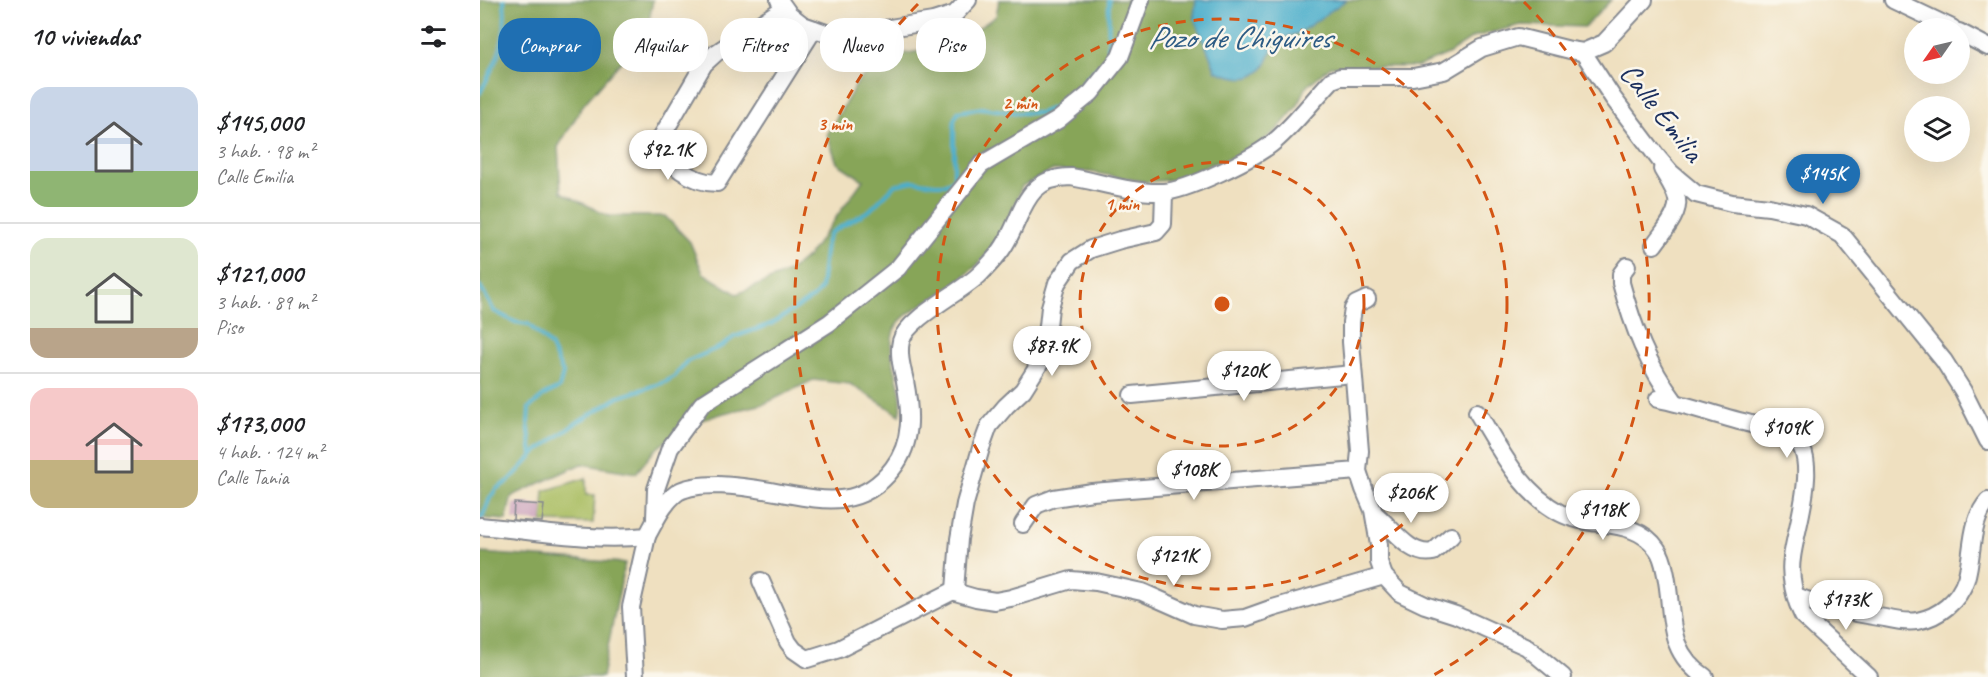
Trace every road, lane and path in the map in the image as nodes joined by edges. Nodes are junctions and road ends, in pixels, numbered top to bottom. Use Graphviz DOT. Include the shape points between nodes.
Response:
graph roads {
  1 [pos="968,0"];
  2 [pos="1141,0"];
  3 [pos="1644,0"];
  4 [pos="1900,1"];
  5 [pos="781,4"];
  6 [pos="1933,18"];
  7 [pos="814,29"];
  8 [pos="1970,38"];
  9 [pos="1988,47"];
  10 [pos="1583,52"];
  11 [pos="1659,159"];
  12 [pos="1164,192"];
  13 [pos="1654,245"];
  14 [pos="1627,266"];
  15 [pos="1367,299"];
  16 [pos="1353,374"];
  17 [pos="1132,395"];
  18 [pos="1658,399"];
  19 [pos="1675,402"];
  20 [pos="1476,412"];
  21 [pos="1988,441"];
  22 [pos="1358,471"];
  23 [pos="1988,501"];
  24 [pos="1374,513"];
  25 [pos="1023,524"];
  26 [pos="480,526"];
  27 [pos="651,529"];
  28 [pos="1451,536"];
  29 [pos="1384,576"];
  30 [pos="761,581"];
  31 [pos="955,590"];
  32 [pos="1796,596"];
  33 [pos="635,677"];
  34 [pos="1563,677"];
  35 [pos="1705,677"];
  36 [pos="1869,677"];
  1 -- 7 [label="street" via="954,14 933,21 847,35"];
  2 -- 27 [label="street" via="1120,57 1091,93 1058,120 981,165 898,268 828,324 702,404 670,448 656,489"];
  3 -- 10 [label="street" via="1604,43"];
  4 -- 6 [label="street"];
  5 -- 7 [label="street" via="803,26"];
  5 -- 7 [label="street" via="704,64 659,141 662,153 671,162 705,183 717,183"];
  8 -- 9 [label="street"];
  10 -- 11 [label="street, Calle Emilia"];
  10 -- 12 [label="street" via="1518,37 1482,48 1444,70 1413,77 1340,77 1332,80 1274,142 1181,189"];
  11 -- 13 [label="street" via="1677,198 1673,216"];
  11 -- 21 [label="street, Calle Emilia" via="1696,194 1806,215 1842,235 1944,361"];
  12 -- 27 [label="street" via="1059,177 1041,183 1028,195 1004,246 980,274 908,326 901,340 900,360 910,427 894,466 882,482 865,494 843,500 815,500 738,486 705,485 679,491 663,507"];
  12 -- 31 [label="street" via="1163,224 1156,232 1091,249 1072,261 1057,283 1040,363 1023,390 989,426 981,448 965,504"];
  14 -- 19 [label="street" via="1621,283 1640,343 1657,378"];
  15 -- 16 [label="street" via="1353,309"];
  16 -- 17 [label="street"];
  16 -- 22 [label="street" via="1360,451"];
  18 -- 19 [label="street"];
  19 -- 32 [label="street" via="1776,428 1800,443 1806,478 1791,560"];
  20 -- 35 [label="street" via="1523,484 1539,500 1579,521 1629,529 1657,547 1663,561 1675,642 1683,657"];
  22 -- 24 [label="street"];
  22 -- 25 [label="street" via="1054,498 1036,505"];
  23 -- 32 [label="street" via="1975,523 1965,582 1954,602 1936,616 1915,622 1854,614"];
  24 -- 28 [label="street" via="1421,552 1433,552"];
  24 -- 29 [label="street"];
  26 -- 27 [label="street" via="586,537"];
  27 -- 33 [label="street" via="631,607"];
  29 -- 31 [label="street" via="1245,618 1222,621 1194,615 1142,592 1096,582 1071,580 995,600"];
  29 -- 34 [label="street" via="1400,593 1527,647"];
  30 -- 31 [label="street" via="788,642 807,658 839,649"];
  32 -- 36 [label="street" via="1803,616"];
}
